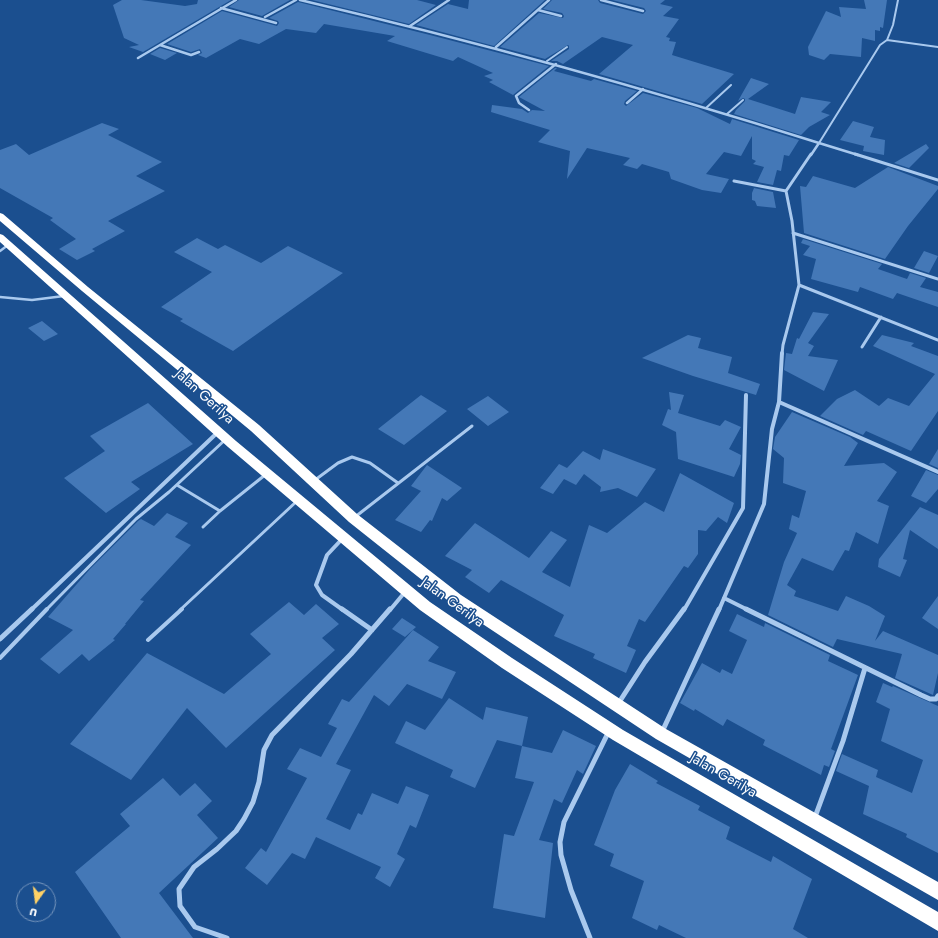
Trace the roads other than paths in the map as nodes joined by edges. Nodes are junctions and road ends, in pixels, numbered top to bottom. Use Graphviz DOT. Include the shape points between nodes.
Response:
graph roads {
  1 [pos="236,0"];
  2 [pos="296,0"];
  3 [pos="300,0"];
  4 [pos="317,0"];
  5 [pos="449,0"];
  6 [pos="549,0"];
  7 [pos="601,0"];
  8 [pos="898,0"];
  9 [pos="311,2"];
  10 [pos="221,8"];
  11 [pos="538,10"];
  12 [pos="643,11"];
  13 [pos="561,16"];
  14 [pos="265,17"];
  15 [pos="276,23"];
  16 [pos="410,26"];
  17 [pos="887,40"];
  18 [pos="160,45"];
  19 [pos="496,47"];
  20 [pos="567,47"];
  21 [pos="938,47"];
  22 [pos="200,52"];
  23 [pos="138,58"];
  24 [pos="547,61"];
  25 [pos="556,64"];
  26 [pos="731,85"];
  27 [pos="643,89"];
  28 [pos="742,100"];
  29 [pos="627,103"];
  30 [pos="706,108"];
  31 [pos="529,110"];
  32 [pos="727,114"];
  33 [pos="819,143"];
  34 [pos="938,180"];
  35 [pos="734,181"];
  36 [pos="786,191"];
  37 [pos="0,216"];
  38 [pos="793,233"];
  39 [pos="3,244"];
  40 [pos="938,279"];
  41 [pos="799,285"];
  42 [pos="84,288"];
  43 [pos="64,296"];
  44 [pos="0,297"];
  45 [pos="881,317"];
  46 [pos="938,340"];
  47 [pos="862,347"];
  48 [pos="746,395"];
  49 [pos="779,402"];
  50 [pos="472,426"];
  51 [pos="222,435"];
  52 [pos="938,472"];
  53 [pos="266,474"];
  54 [pos="313,481"];
  55 [pos="398,483"];
  56 [pos="177,484"];
  57 [pos="298,500"];
  58 [pos="220,511"];
  59 [pos="353,518"];
  60 [pos="203,526"];
  61 [pos="343,538"];
  62 [pos="406,590"];
  63 [pos="724,598"];
  64 [pos="372,630"];
  65 [pos="0,639"];
  66 [pos="148,640"];
  67 [pos="0,658"];
  68 [pos="865,668"];
  69 [pos="938,696"];
  70 [pos="620,708"];
  71 [pos="656,731"];
  72 [pos="614,732"];
  73 [pos="814,820"];
  74 [pos="938,891"];
  75 [pos="938,922"];
  76 [pos="227,938"];
  77 [pos="590,938"];
  1 -- 10 [label="street"];
  2 -- 14 [label="street"];
  3 -- 9 [label="street"];
  4 -- 9 [label="street"];
  5 -- 16 [label="street"];
  6 -- 11 [label="street"];
  7 -- 12 [label="street"];
  8 -- 17 [label="lane"];
  9 -- 16 [label="street"];
  10 -- 15 [label="street"];
  10 -- 18 [label="street"];
  11 -- 13 [label="street"];
  11 -- 19 [label="street"];
  16 -- 19 [label="street"];
  17 -- 21 [label="lane"];
  17 -- 33 [label="lane" via="880,45"];
  18 -- 22 [label="street" via="191,55"];
  18 -- 23 [label="street"];
  19 -- 24 [label="street"];
  20 -- 24 [label="lane"];
  24 -- 25 [label="street"];
  25 -- 27 [label="street"];
  25 -- 31 [label="street" via="516,96 518,104"];
  26 -- 30 [label="lane"];
  27 -- 29 [label="street"];
  27 -- 30 [label="street"];
  28 -- 32 [label="lane"];
  30 -- 32 [label="street"];
  32 -- 33 [label="street"];
  33 -- 34 [label="street"];
  33 -- 36 [label="street"];
  35 -- 36 [label="street"];
  36 -- 38 [label="street"];
  37 -- 42 [label="highway, Jalan Gerilya"];
  38 -- 40 [label="street"];
  38 -- 41 [label="street"];
  39 -- 43 [label="highway, Jalan Gerilya"];
  41 -- 45 [label="street"];
  41 -- 49 [label="street" via="783,345"];
  42 -- 43 [label="highway"];
  42 -- 54 [label="highway, Jalan Gerilya" via="255,428"];
  43 -- 44 [label="lane" via="23,300"];
  43 -- 51 [label="highway, Jalan Gerilya"];
  45 -- 46 [label="street"];
  45 -- 47 [label="street"];
  48 -- 70 [label="street" via="743,508 688,604 645,662"];
  49 -- 52 [label="street"];
  49 -- 63 [label="street" via="772,429 764,504"];
  50 -- 55 [label="lane"];
  51 -- 53 [label="highway, Jalan Gerilya"];
  51 -- 56 [label="lane"];
  51 -- 65 [label="street"];
  53 -- 57 [label="highway, Jalan Gerilya"];
  53 -- 58 [label="lane"];
  54 -- 55 [label="lane" via="336,464 352,457 361,458"];
  54 -- 59 [label="highway, Jalan Gerilya"];
  55 -- 59 [label="lane"];
  56 -- 58 [label="lane"];
  56 -- 67 [label="lane" via="136,519"];
  57 -- 61 [label="highway, Jalan Gerilya"];
  57 -- 66 [label="lane"];
  58 -- 60 [label="lane"];
  59 -- 70 [label="highway, Jalan Gerilya" via="456,598"];
  61 -- 62 [label="highway, Jalan Gerilya"];
  61 -- 64 [label="street" via="327,555 316,585 322,595"];
  62 -- 64 [label="street"];
  62 -- 72 [label="highway, Jalan Gerilya" via="501,658"];
  63 -- 68 [label="street"];
  63 -- 71 [label="street"];
  64 -- 76 [label="street" via="352,654 272,735 264,750 253,802 244,820 222,844 194,867 179,890 180,906 195,927"];
  68 -- 69 [label="street" via="930,699 936,699"];
  68 -- 73 [label="street" via="843,741"];
  70 -- 71 [label="highway, Jalan Gerilya"];
  71 -- 73 [label="highway, Jalan Gerilya"];
  72 -- 75 [label="highway, Jalan Gerilya"];
  72 -- 77 [label="street" via="564,822 560,842 571,890"];
  73 -- 74 [label="highway, Jalan Gerilya"];
}
